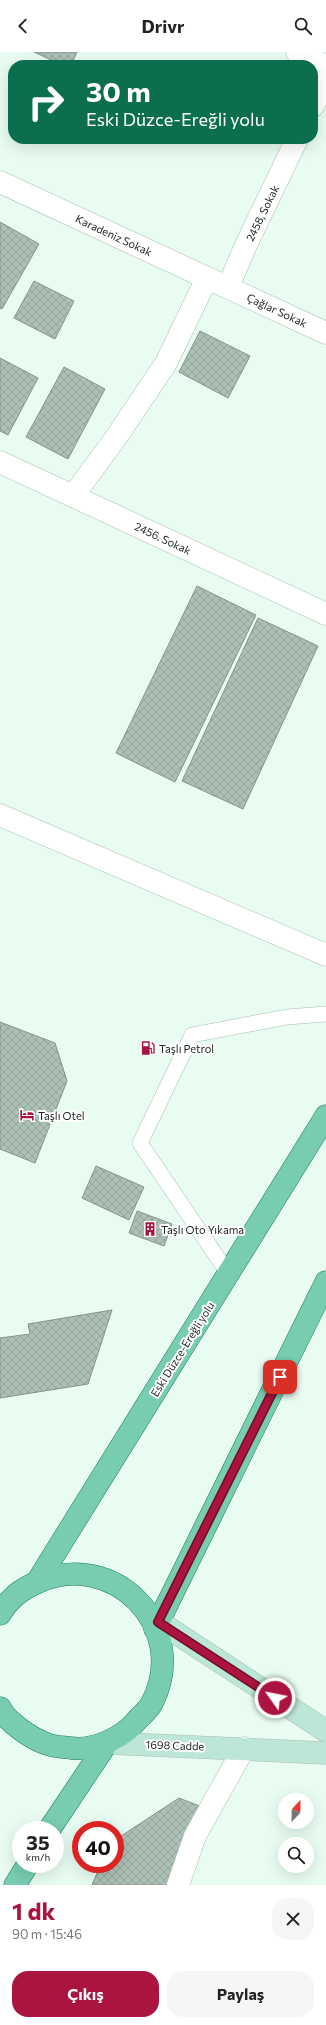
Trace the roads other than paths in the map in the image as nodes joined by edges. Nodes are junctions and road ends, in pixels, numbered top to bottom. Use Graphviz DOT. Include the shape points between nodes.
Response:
graph roads {
  1 [pos="297,52"];
  2 [pos="314,60"];
  3 [pos="326,77"];
  4 [pos="318,95"];
  5 [pos="295,144"];
  6 [pos="0,182"];
  7 [pos="207,278"];
  8 [pos="228,287"];
  9 [pos="326,333"];
  10 [pos="0,462"];
  11 [pos="72,496"];
  12 [pos="326,614"];
  13 [pos="0,815"];
  14 [pos="326,956"];
  15 [pos="326,1014"];
  16 [pos="326,1116"];
  17 [pos="228,1273"];
  18 [pos="326,1282"];
  19 [pos="37,1582"];
  20 [pos="0,1614"];
  21 [pos="154,1622"];
  22 [pos="0,1708"];
  23 [pos="326,1731"];
  24 [pos="107,1743"];
  25 [pos="244,1748"];
  26 [pos="326,1753"];
  27 [pos="55,1821"];
  28 [pos="22,1873"];
  29 [pos="15,1885"];
  30 [pos="178,1885"];
  1 -- 2 [label="street"];
  3 -- 4 [label="street"];
  5 -- 8 [label="street, 2458, Sokak"];
  6 -- 7 [label="street, Karadeniz Sokak"];
  7 -- 8 [label="street, Karadeniz Sokak"];
  7 -- 11 [label="street" via="166,363 115,440"];
  8 -- 9 [label="street, Çağlar Sokak"];
  10 -- 11 [label="street, 2456. Sokak"];
  11 -- 12 [label="street, 2456. Sokak"];
  13 -- 14 [label="street"];
  15 -- 17 [label="lane" via="287,1017 192,1035 140,1143"];
  16 -- 17 [label="main road, Eski Düzce-Ereğli yolu"];
  17 -- 19 [label="main road, Eski Düzce-Ereğli yolu"];
  18 -- 21 [label="main road"];
  19 -- 20 [label="main road" via="25,1588 4,1606"];
  19 -- 21 [label="main road" via="50,1576 77,1572 104,1578 131,1593"];
  21 -- 23 [label="street"];
  21 -- 24 [label="main road" via="161,1644 162,1674 152,1703 132,1727"];
  22 -- 24 [label="main road" via="20,1730 47,1744 77,1748"];
  24 -- 25 [label="street, 1698 Cadde"];
  24 -- 27 [label="main road"];
  25 -- 26 [label="street, 1698 Cadde"];
  25 -- 30 [label="street" via="195,1836"];
  28 -- 29 [label="main road"];
}
